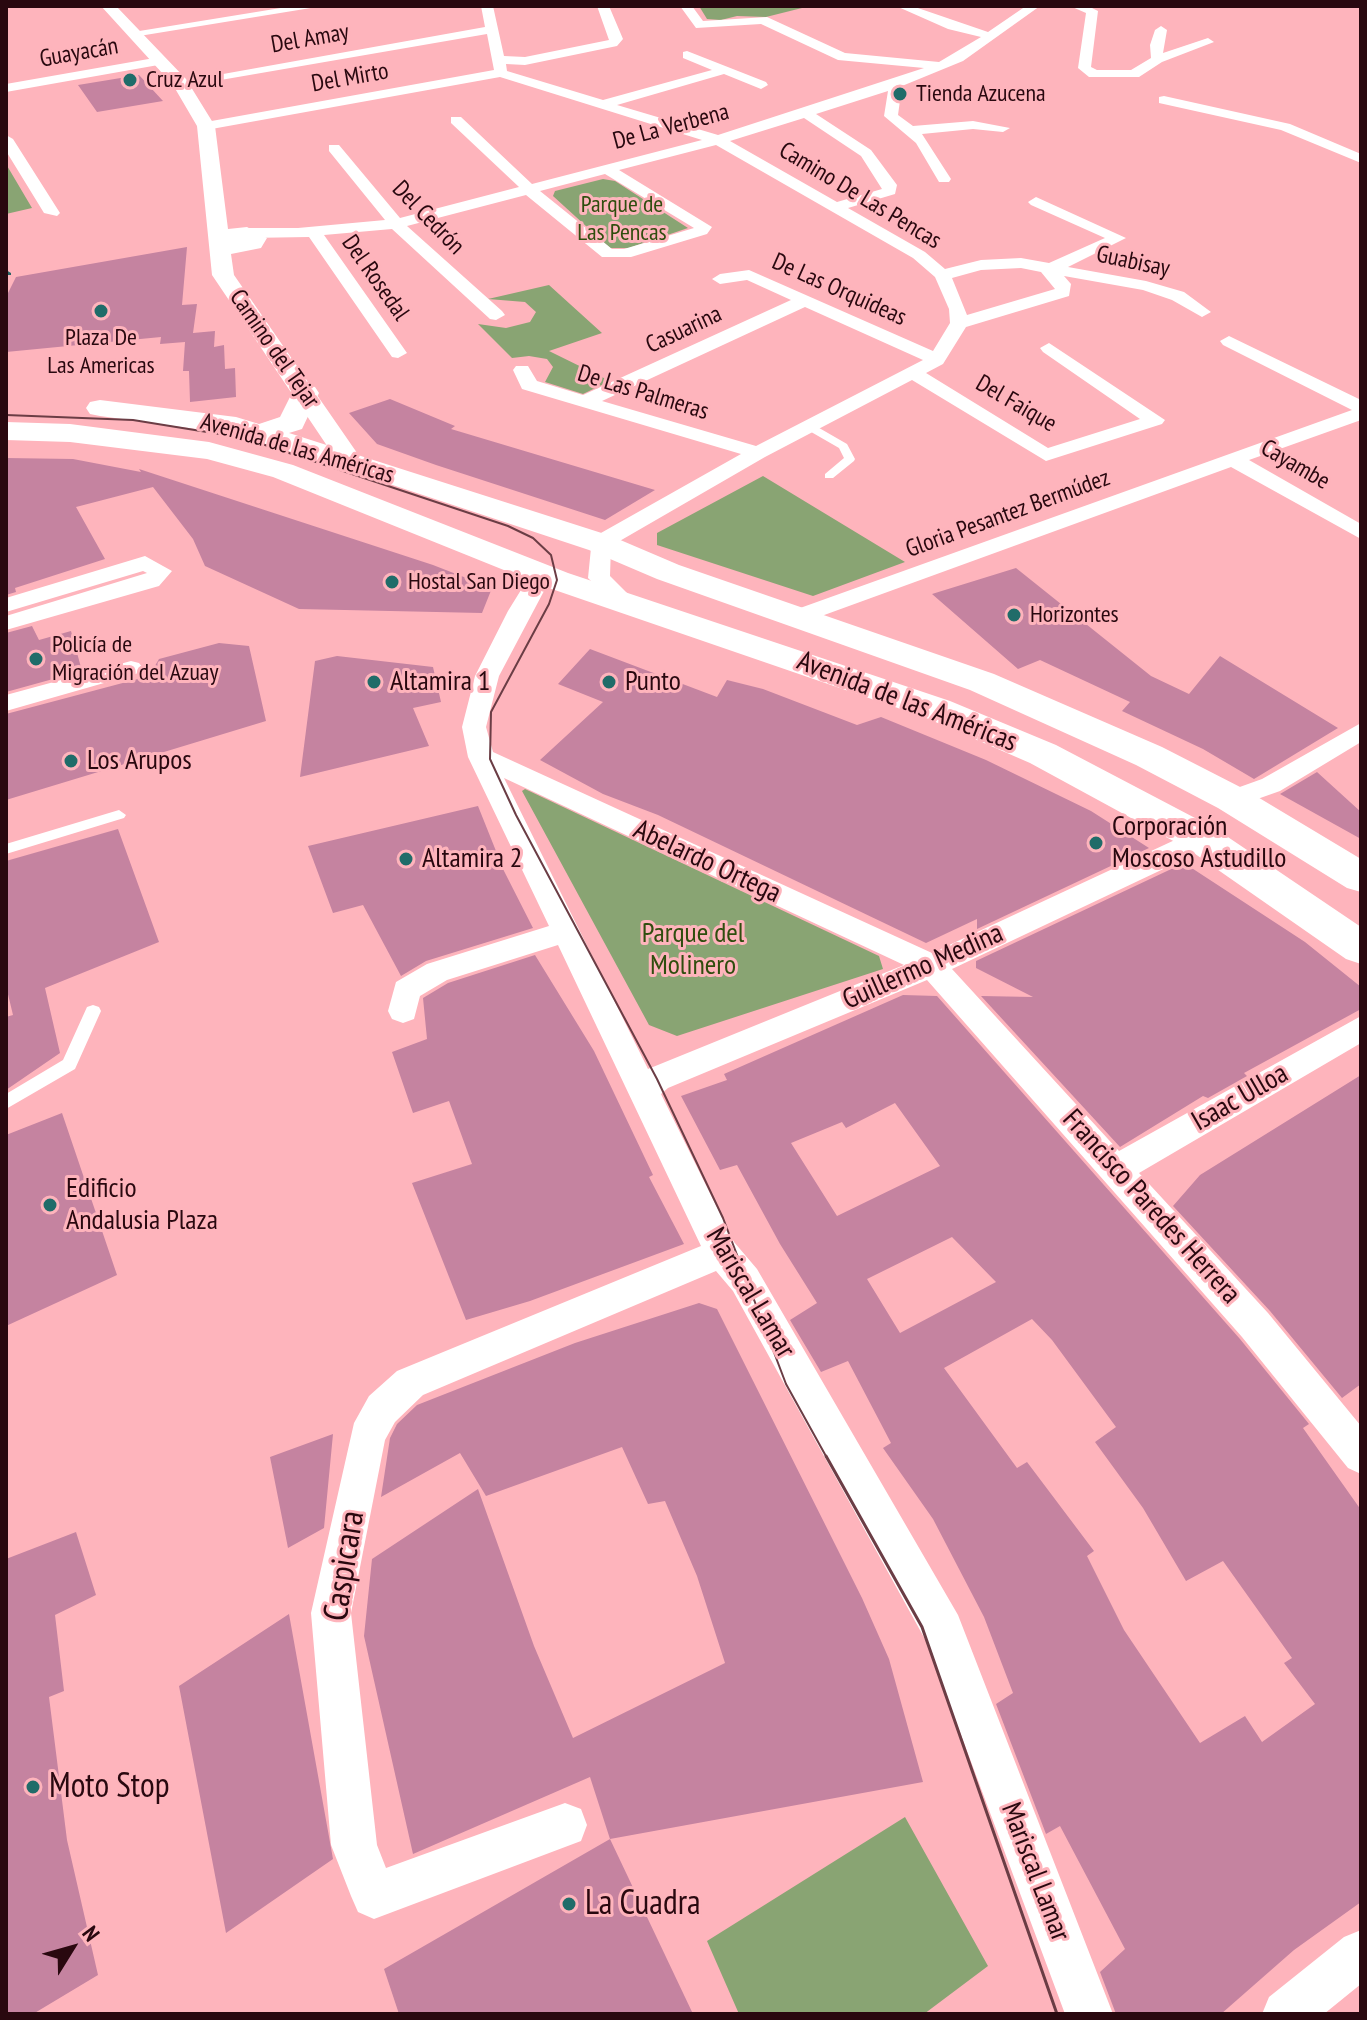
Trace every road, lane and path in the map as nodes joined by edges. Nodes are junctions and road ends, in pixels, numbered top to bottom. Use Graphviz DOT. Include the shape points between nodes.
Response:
graph roads {
  1 [pos="108,6"];
  2 [pos="317,6"];
  3 [pos="487,6"];
  4 [pos="603,6"];
  5 [pos="686,6"];
  6 [pos="902,6"];
  7 [pos="1034,6"];
  8 [pos="1076,6"];
  9 [pos="494,29"];
  10 [pos="1161,30"];
  11 [pos="133,33"];
  12 [pos="993,37"];
  13 [pos="1208,42"];
  14 [pos="376,50"];
  15 [pos="687,55"];
  16 [pos="1158,59"];
  17 [pos="163,64"];
  18 [pos="184,65"];
  19 [pos="283,66"];
  20 [pos="396,66"];
  21 [pos="500,66"];
  22 [pos="940,66"];
  23 [pos="725,70"];
  24 [pos="180,83"];
  25 [pos="300,83"];
  26 [pos="896,84"];
  27 [pos="761,85"];
  28 [pos="6,88"];
  29 [pos="1164,100"];
  30 [pos="604,104"];
  31 [pos="806,113"];
  32 [pos="456,120"];
  33 [pos="206,126"];
  34 [pos="1003,128"];
  35 [pos="909,131"];
  36 [pos="6,139"];
  37 [pos="718,140"];
  38 [pos="334,148"];
  39 [pos="1361,159"];
  40 [pos="607,169"];
  41 [pos="944,179"];
  42 [pos="530,190"];
  43 [pos="1036,202"];
  44 [pos="836,207"];
  45 [pos="52,213"];
  46 [pos="216,215"];
  47 [pos="396,224"];
  48 [pos="306,232"];
  49 [pos="248,239"];
  50 [pos="220,243"];
  51 [pos="1048,270"];
  52 [pos="223,275"];
  53 [pos="942,275"];
  54 [pos="720,279"];
  55 [pos="804,301"];
  56 [pos="1202,312"];
  57 [pos="496,315"];
  58 [pos="959,323"];
  59 [pos="1229,341"];
  60 [pos="1049,348"];
  61 [pos="398,353"];
  62 [pos="937,360"];
  63 [pos="522,370"];
  64 [pos="915,374"];
  65 [pos="305,393"];
  66 [pos="584,402"];
  67 [pos="6,408"];
  68 [pos="1361,410"];
  69 [pos="6,420"];
  70 [pos="810,427"];
  71 [pos="6,431"];
  72 [pos="258,433"];
  73 [pos="6,445"];
  74 [pos="758,453"];
  75 [pos="1236,461"];
  76 [pos="351,463"];
  77 [pos="829,476"];
  78 [pos="420,528"];
  79 [pos="1361,533"];
  80 [pos="600,551"];
  81 [pos="542,574"];
  82 [pos="626,603"];
  83 [pos="6,605"];
  84 [pos="797,617"];
  85 [pos="6,623"];
  86 [pos="131,668"];
  87 [pos="6,703"];
  88 [pos="1361,731"];
  89 [pos="481,757"];
  90 [pos="1232,799"];
  91 [pos="119,815"];
  92 [pos="1202,839"];
  93 [pos="6,849"];
  94 [pos="1361,878"];
  95 [pos="564,932"];
  96 [pos="1361,948"];
  97 [pos="932,966"];
  98 [pos="93,1011"];
  99 [pos="403,1011"];
  100 [pos="1361,1028"];
  101 [pos="643,1091"];
  102 [pos="6,1102"];
  103 [pos="1118,1168"];
  104 [pos="722,1253"];
  105 [pos="1361,1455"];
  106 [pos="565,1825"];
  107 [pos="1361,1954"];
  108 [pos="1089,2014"];
  109 [pos="1286,2014"];
  1 -- 11 [label="street, Camino del Tejar"];
  2 -- 11 [label="street"];
  3 -- 9 [label="street"];
  4 -- 21 [label="street, Del Mirto" via="617,39 598,37"];
  5 -- 22 [label="street" via="700,25 763,20 842,57"];
  6 -- 12 [label="street"];
  7 -- 12 [label="street, De La Verbena"];
  8 -- 16 [label="street" via="1092,11 1087,71 1129,75"];
  9 -- 14 [label="street, Del Amay"];
  9 -- 21 [label="street"];
  10 -- 16 [label="street"];
  11 -- 17 [label="street, Camino del Tejar"];
  12 -- 22 [label="street, De La Verbena"];
  13 -- 16 [label="street"];
  14 -- 19 [label="street, Del Amay"];
  14 -- 20 [label="street"];
  15 -- 23 [label="street"];
  17 -- 18 [label="street, Guayacán"];
  17 -- 24 [label="street, Camino del Tejar"];
  17 -- 28 [label="street, Guayacán"];
  19 -- 24 [label="street, Del Amay"];
  19 -- 25 [label="street"];
  21 -- 30 [label="street, Camino De Las Pencas"];
  21 -- 33 [label="street, Del Mirto"];
  22 -- 26 [label="street, De La Verbena"];
  23 -- 27 [label="street"];
  23 -- 30 [label="street"];
  24 -- 33 [label="street, Camino del Tejar"];
  26 -- 31 [label="street, De La Verbena"];
  26 -- 35 [label="street" via="891,116"];
  29 -- 39 [label="street" via="1285,127"];
  30 -- 37 [label="street, Camino De Las Pencas"];
  31 -- 37 [label="street, De La Verbena"];
  31 -- 44 [label="street" via="866,153 890,185 890,191"];
  32 -- 42 [label="street"];
  33 -- 46 [label="street, Camino del Tejar"];
  34 -- 35 [label="street"];
  35 -- 41 [label="street" via="922,141"];
  36 -- 45 [label="street"];
  37 -- 40 [label="street, De La Verbena"];
  37 -- 44 [label="street, Camino De Las Pencas"];
  38 -- 47 [label="street, Del Cedrón"];
  40 -- 42 [label="street, De La Verbena"];
  40 -- 42 [label="street" via="704,227 625,254 608,254"];
  42 -- 47 [label="street, De La Verbena"];
  43 -- 51 [label="street" via="1118,238"];
  44 -- 53 [label="street, Camino De Las Pencas" via="919,255"];
  46 -- 49 [label="street"];
  46 -- 50 [label="street, Camino del Tejar"];
  47 -- 48 [label="street, De La Verbena"];
  47 -- 57 [label="street, Del Cedrón"];
  48 -- 49 [label="street, De La Verbena"];
  48 -- 61 [label="street, Del Rosedal"];
  49 -- 50 [label="street" via="229,235"];
  49 -- 52 [label="street, Camino del Tejar"];
  50 -- 52 [label="street, Camino del Tejar"];
  51 -- 53 [label="street, Guabisay" via="1003,262"];
  51 -- 56 [label="street, Guabisay" via="1163,290"];
  51 -- 58 [label="street, Guabisay" via="1063,284 1063,292"];
  52 -- 65 [label="street, Camino del Tejar"];
  53 -- 58 [label="street, Camino De Las Pencas" via="953,294"];
  54 -- 55 [label="street, De Las Orquideas" via="749,275"];
  55 -- 62 [label="street, De Las Orquideas"];
  55 -- 66 [label="street, Casuarina"];
  58 -- 62 [label="street"];
  59 -- 68 [label="street"];
  60 -- 64 [label="street, Del Faique" via="1155,420 1046,455"];
  62 -- 64 [label="street"];
  63 -- 66 [label="street, De Las Palmeras" via="529,385"];
  64 -- 70 [label="street"];
  65 -- 72 [label="main road" via="292,423"];
  65 -- 76 [label="street, Camino del Tejar"];
  66 -- 74 [label="street, De Las Palmeras"];
  67 -- 72 [label="main road, Avenida de las Américas" via="161,413"];
  68 -- 75 [label="street, Cayambe"];
  69 -- 80 [label="main road, Avenida de las Américas" via="72,420 214,438 317,465 533,538"];
  70 -- 74 [label="street"];
  70 -- 77 [label="lane" via="843,446 850,459"];
  71 -- 78 [label="main road, Avenida de las Américas" via="70,433 209,451 342,492"];
  72 -- 76 [label="main road, Avenida de las Américas"];
  73 -- 78 [label="main road, Avenida de las Américas" via="87,446 197,464"];
  74 -- 80 [label="street"];
  75 -- 79 [label="street, Cayambe"];
  75 -- 84 [label="street, Gloria Pesantez Bermúdez"];
  76 -- 80 [label="main road, Avenida de las Américas"];
  78 -- 81 [label="main road, Avenida de las Américas"];
  80 -- 82 [label="street" via="599,578"];
  80 -- 84 [label="main road, Avenida de las Américas"];
  81 -- 82 [label="main road, Avenida de las Américas"];
  81 -- 89 [label="street, Mariscal Lamar" via="487,676 474,727"];
  82 -- 92 [label="main road, Avenida de las Américas" via="937,709 1043,754"];
  83 -- 85 [label="street" via="145,563 161,571 151,581"];
  84 -- 90 [label="main road, Avenida de las Américas" via="982,682"];
  86 -- 87 [label="street"];
  88 -- 90 [label="street" via="1271,785"];
  89 -- 95 [label="street, Mariscal Lamar"];
  89 -- 97 [label="street, Abelardo Ortega"];
  90 -- 94 [label="main road, Avenida de las Américas"];
  91 -- 93 [label="lane"];
  92 -- 96 [label="main road, Avenida de las Américas"];
  92 -- 97 [label="street, Guillermo Medina"];
  95 -- 99 [label="street" via="437,972 406,990"];
  95 -- 101 [label="street, Mariscal Lamar"];
  97 -- 101 [label="street, Guillermo Medina" via="657,1079"];
  97 -- 103 [label="street, Francisco Paredes Herrera"];
  98 -- 102 [label="lane" via="69,1064"];
  100 -- 103 [label="street, Isaac Ulloa"];
  101 -- 104 [label="street, Mariscal Lamar"];
  103 -- 105 [label="street, Francisco Paredes Herrera"];
  104 -- 106 [label="street, Caspicara" via="410,1383 382,1409 367,1436 331,1613 354,1845 374,1896"];
  104 -- 108 [label="street, Mariscal Lamar" via="745,1280 943,1630"];
  107 -- 109 [label="street"];
}
